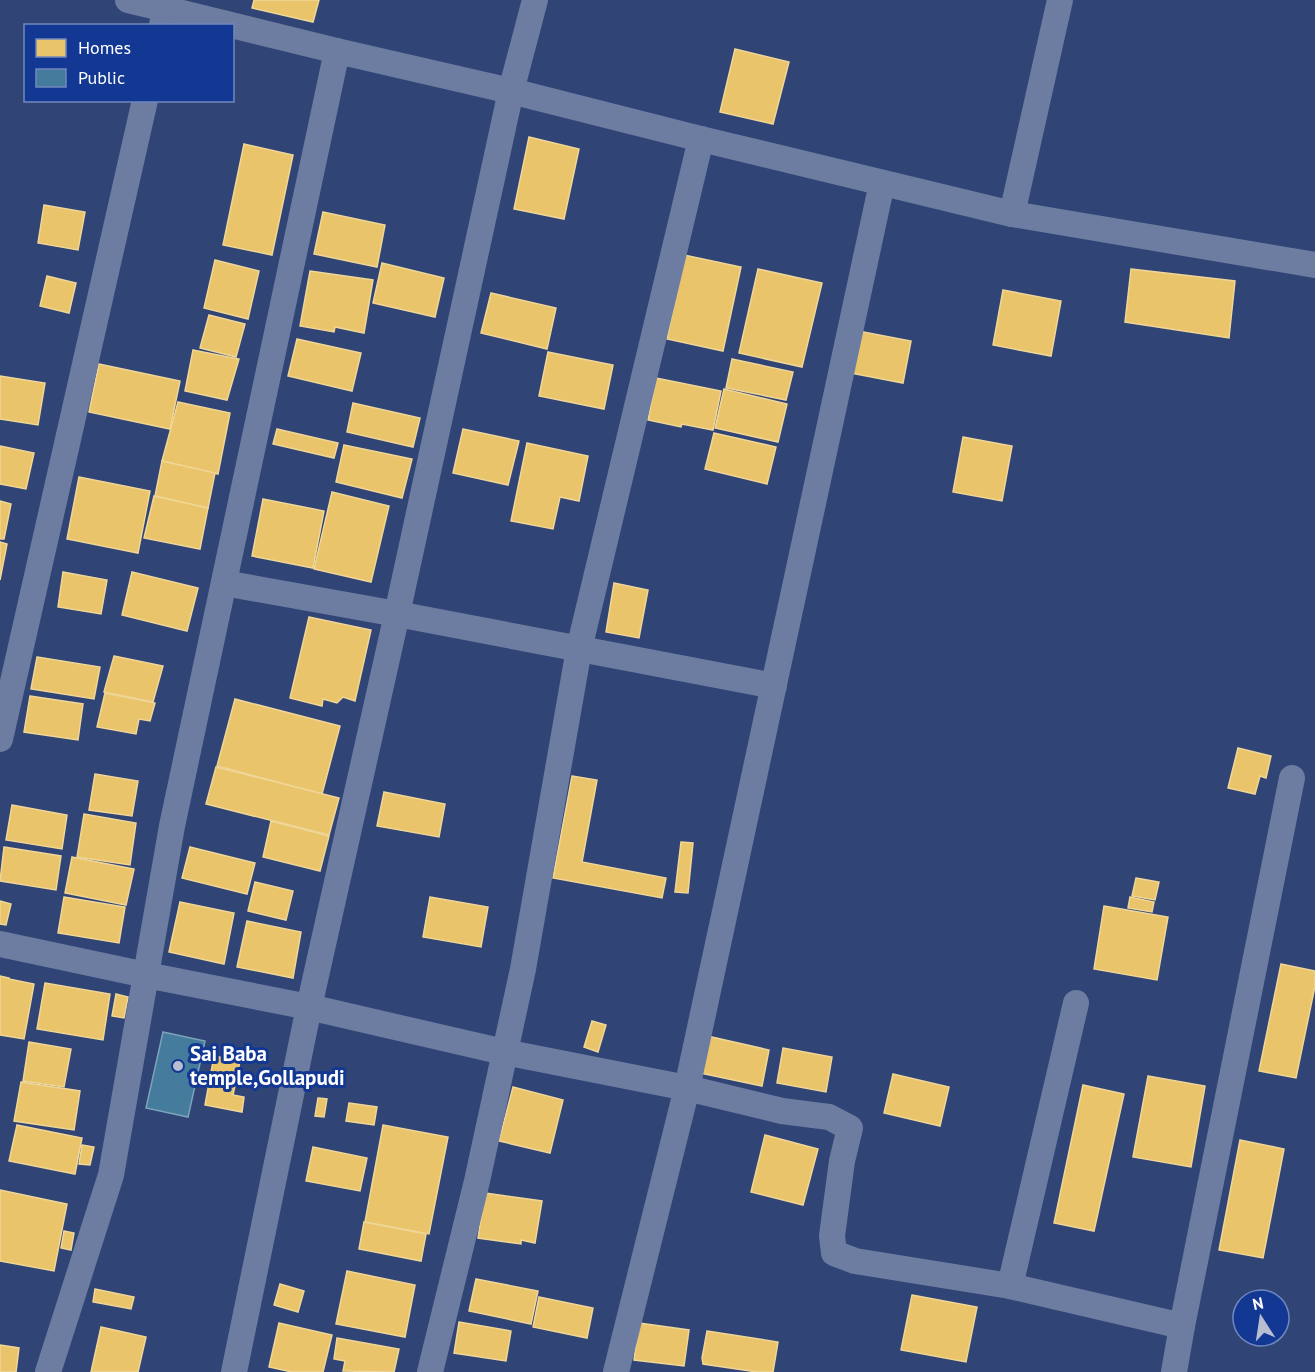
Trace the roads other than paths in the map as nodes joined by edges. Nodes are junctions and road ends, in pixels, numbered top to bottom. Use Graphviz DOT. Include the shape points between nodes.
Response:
graph roads {
  1 [pos="128,0"];
  2 [pos="535,0"];
  3 [pos="1060,0"];
  4 [pos="165,12"];
  5 [pos="218,24"];
  6 [pos="234,28"];
  7 [pos="337,51"];
  8 [pos="511,91"];
  9 [pos="145,102"];
  10 [pos="701,139"];
  11 [pos="882,183"];
  12 [pos="1012,214"];
  13 [pos="1315,265"];
  14 [pos="224,583"];
  15 [pos="397,614"];
  16 [pos="579,649"];
  17 [pos="774,686"];
  18 [pos="0,739"];
  19 [pos="1292,778"];
  20 [pos="0,944"];
  21 [pos="146,975"];
  22 [pos="1076,1003"];
  23 [pos="309,1007"];
  24 [pos="504,1052"];
  25 [pos="687,1088"];
  26 [pos="1010,1286"];
  27 [pos="1182,1326"];
  28 [pos="48,1372"];
  29 [pos="234,1372"];
  30 [pos="430,1372"];
  31 [pos="616,1372"];
  32 [pos="1174,1372"];
  1 -- 4 [label="street"];
  2 -- 8 [label="street"];
  3 -- 12 [label="street"];
  4 -- 5 [label="street"];
  6 -- 7 [label="street"];
  7 -- 8 [label="street"];
  7 -- 14 [label="street"];
  8 -- 10 [label="street"];
  8 -- 15 [label="street"];
  9 -- 18 [label="street"];
  10 -- 11 [label="street"];
  10 -- 16 [label="street"];
  11 -- 12 [label="street"];
  11 -- 17 [label="street"];
  12 -- 13 [label="street"];
  14 -- 15 [label="street"];
  14 -- 21 [label="street" via="172,826"];
  15 -- 16 [label="street"];
  15 -- 23 [label="street"];
  16 -- 17 [label="street"];
  16 -- 24 [label="street" via="523,969"];
  17 -- 25 [label="street"];
  19 -- 27 [label="street"];
  20 -- 21 [label="street"];
  21 -- 23 [label="street"];
  21 -- 28 [label="street" via="111,1175"];
  22 -- 26 [label="street"];
  23 -- 24 [label="street"];
  23 -- 29 [label="street"];
  24 -- 25 [label="street"];
  24 -- 30 [label="street"];
  25 -- 26 [label="street" via="782,1111 829,1117 850,1128 832,1236 834,1253 855,1261"];
  25 -- 31 [label="street"];
  26 -- 27 [label="street"];
  27 -- 32 [label="street"];
}
